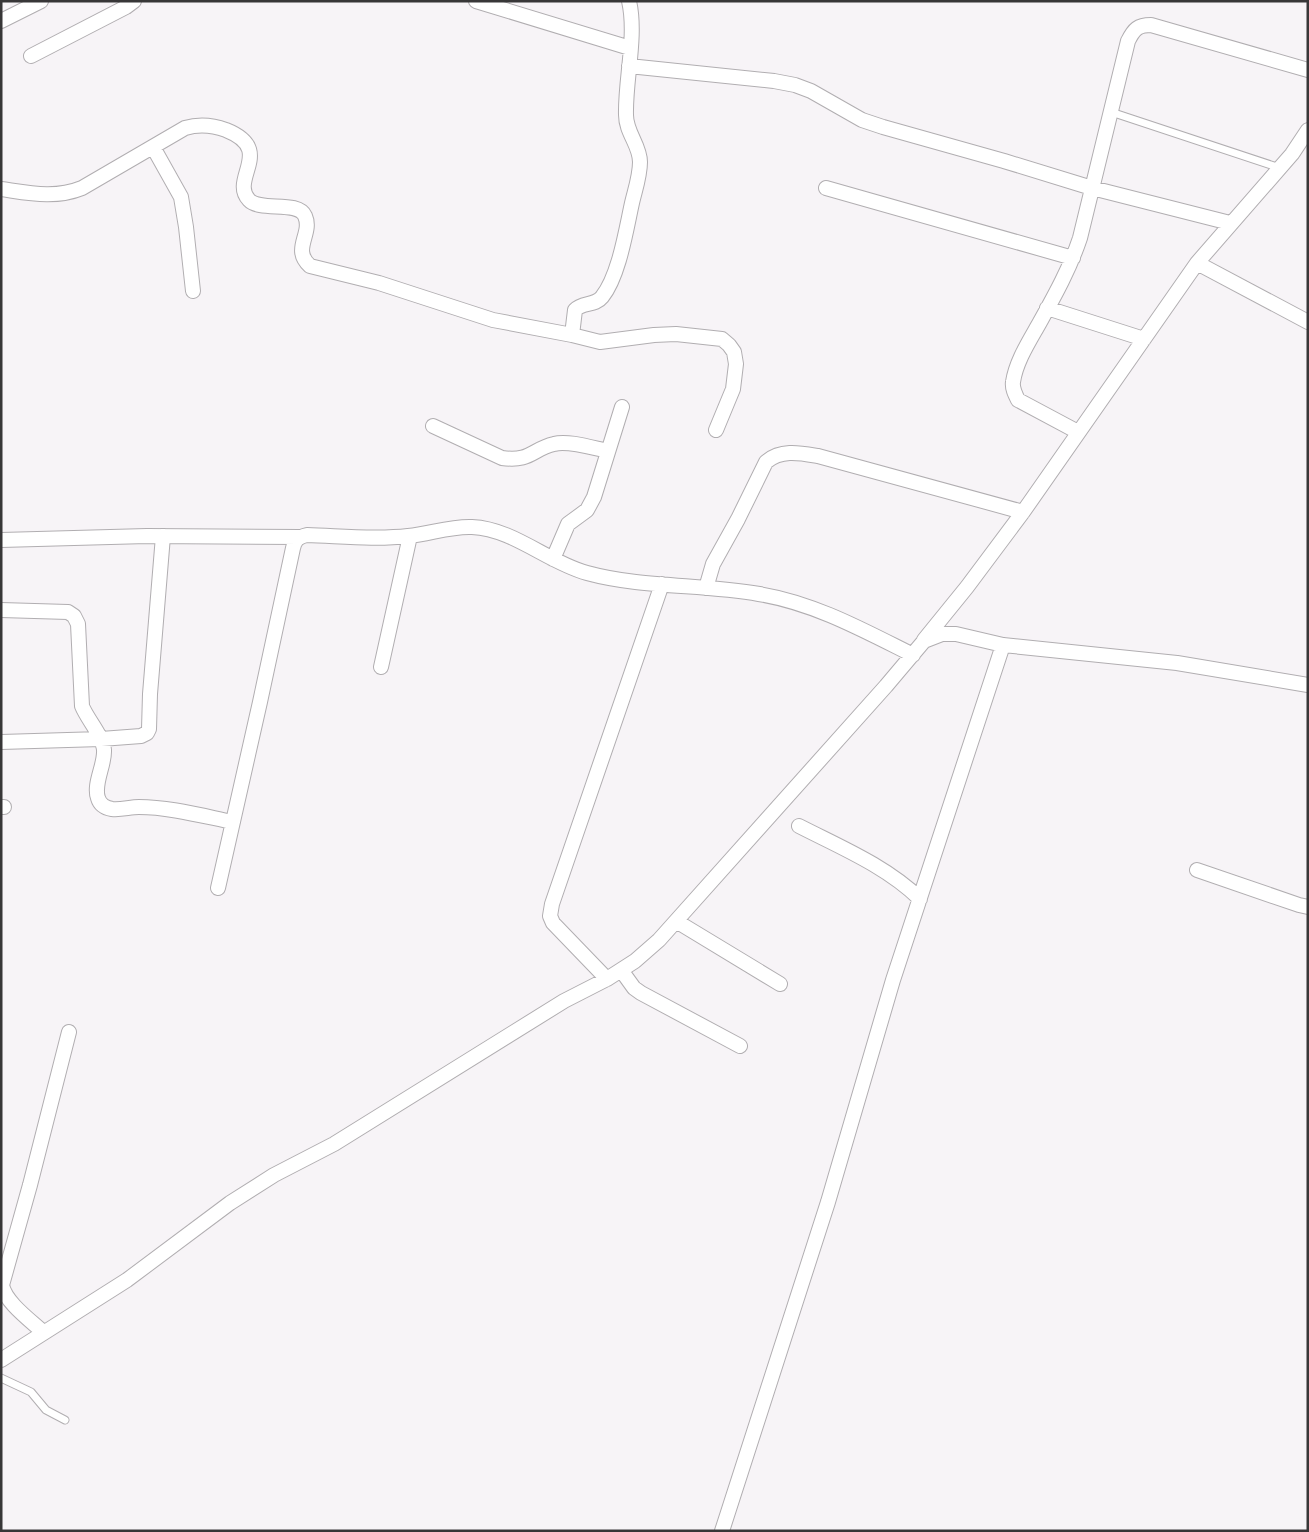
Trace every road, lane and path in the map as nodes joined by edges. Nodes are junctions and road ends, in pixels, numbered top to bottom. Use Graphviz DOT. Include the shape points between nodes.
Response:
graph roads {
  1 [pos="42,1"];
  2 [pos="134,1"];
  3 [pos="476,1"];
  4 [pos="629,1"];
  5 [pos="1,21"];
  6 [pos="630,48"];
  7 [pos="31,56"];
  8 [pos="629,66"];
  9 [pos="1308,70"];
  10 [pos="1111,112"];
  11 [pos="1308,130"];
  12 [pos="154,147"];
  13 [pos="1280,168"];
  14 [pos="826,188"];
  15 [pos="1092,188"];
  16 [pos="1,189"];
  17 [pos="1230,223"];
  18 [pos="1073,258"];
  19 [pos="1197,263"];
  20 [pos="192,292"];
  21 [pos="1048,308"];
  22 [pos="1308,322"];
  23 [pos="572,334"];
  24 [pos="1144,339"];
  25 [pos="622,407"];
  26 [pos="433,426"];
  27 [pos="716,430"];
  28 [pos="1078,432"];
  29 [pos="608,451"];
  30 [pos="1023,512"];
  31 [pos="162,536"];
  32 [pos="410,536"];
  33 [pos="300,537"];
  34 [pos="1,540"];
  35 [pos="553,559"];
  36 [pos="662,584"];
  37 [pos="706,588"];
  38 [pos="1,610"];
  39 [pos="924,641"];
  40 [pos="1003,645"];
  41 [pos="912,655"];
  42 [pos="381,667"];
  43 [pos="1308,685"];
  44 [pos="100,738"];
  45 [pos="1,742"];
  46 [pos="233,822"];
  47 [pos="799,826"];
  48 [pos="1197,870"];
  49 [pos="218,888"];
  50 [pos="920,899"];
  51 [pos="1308,907"];
  52 [pos="676,921"];
  53 [pos="621,970"];
  54 [pos="607,979"];
  55 [pos="780,984"];
  56 [pos="69,1032"];
  57 [pos="740,1046"];
  58 [pos="2,1293"];
  59 [pos="43,1332"];
  60 [pos="1,1360"];
  61 [pos="1,1378"];
  62 [pos="65,1420"];
  63 [pos="722,1531"];
  1 -- 5 [label="street"];
  2 -- 7 [label="street"];
  3 -- 6 [label="street"];
  4 -- 6 [label="street"];
  6 -- 8 [label="street"];
  8 -- 15 [label="street" via="795,86 811,91 862,120"];
  8 -- 23 [label="street" via="626,116 630,136 639,153 639,175 615,269 602,298 575,310"];
  9 -- 10 [label="street" via="1152,25 1140,25 1128,42"];
  10 -- 13 [label="lane"];
  10 -- 15 [label="street"];
  11 -- 13 [label="street"];
  12 -- 16 [label="street" via="68,194"];
  12 -- 20 [label="street" via="181,197"];
  12 -- 23 [label="street" via="194,125 220,128 239,135 248,143 250,150 244,186 246,195 256,204 302,211 307,223 301,254 310,266 379,283 493,320"];
  13 -- 17 [label="street"];
  14 -- 18 [label="street"];
  15 -- 17 [label="street"];
  15 -- 18 [label="street"];
  17 -- 19 [label="street"];
  18 -- 21 [label="street"];
  19 -- 22 [label="street"];
  19 -- 24 [label="street"];
  21 -- 24 [label="street"];
  21 -- 28 [label="street" via="1012,384 1018,400"];
  23 -- 27 [label="street" via="600,342 676,334 722,339 734,352 735,372 733,389"];
  24 -- 28 [label="street"];
  25 -- 29 [label="street"];
  26 -- 29 [label="street" via="502,458 523,458 562,442"];
  28 -- 30 [label="street"];
  29 -- 35 [label="street" via="590,506 568,524"];
  30 -- 37 [label="street" via="818,456 783,453 766,462 713,564"];
  30 -- 39 [label="street"];
  31 -- 33 [label="street"];
  31 -- 34 [label="street"];
  31 -- 44 [label="street" via="148,733"];
  32 -- 33 [label="street"];
  32 -- 35 [label="street" via="473,527 508,536"];
  32 -- 42 [label="street"];
  33 -- 46 [label="street" via="294,541"];
  35 -- 36 [label="street" via="598,576"];
  36 -- 37 [label="street"];
  36 -- 54 [label="street" via="550,916"];
  37 -- 41 [label="street" via="783,598 847,622"];
  38 -- 44 [label="street" via="68,612 74,616 78,624 82,706"];
  39 -- 40 [label="street" via="942,634 956,634"];
  39 -- 41 [label="street"];
  40 -- 43 [label="street" via="1177,662"];
  40 -- 50 [label="street"];
  41 -- 52 [label="street"];
  44 -- 45 [label="street"];
  44 -- 46 [label="street" via="104,748 96,793 104,806 113,809 162,809"];
  46 -- 49 [label="street"];
  47 -- 50 [label="street" via="889,874"];
  48 -- 51 [label="street"];
  50 -- 63 [label="street" via="879,1025 828,1202"];
  52 -- 53 [label="street" via="659,940"];
  52 -- 55 [label="street"];
  53 -- 54 [label="street"];
  53 -- 57 [label="street" via="641,993"];
  54 -- 59 [label="street" via="564,1001 334,1144 274,1175 230,1203 127,1280"];
  56 -- 58 [label="street" via="2,1279"];
  58 -- 59 [label="street"];
  59 -- 60 [label="street"];
  61 -- 62 [label="lane" via="31,1392 46,1410"];
}
